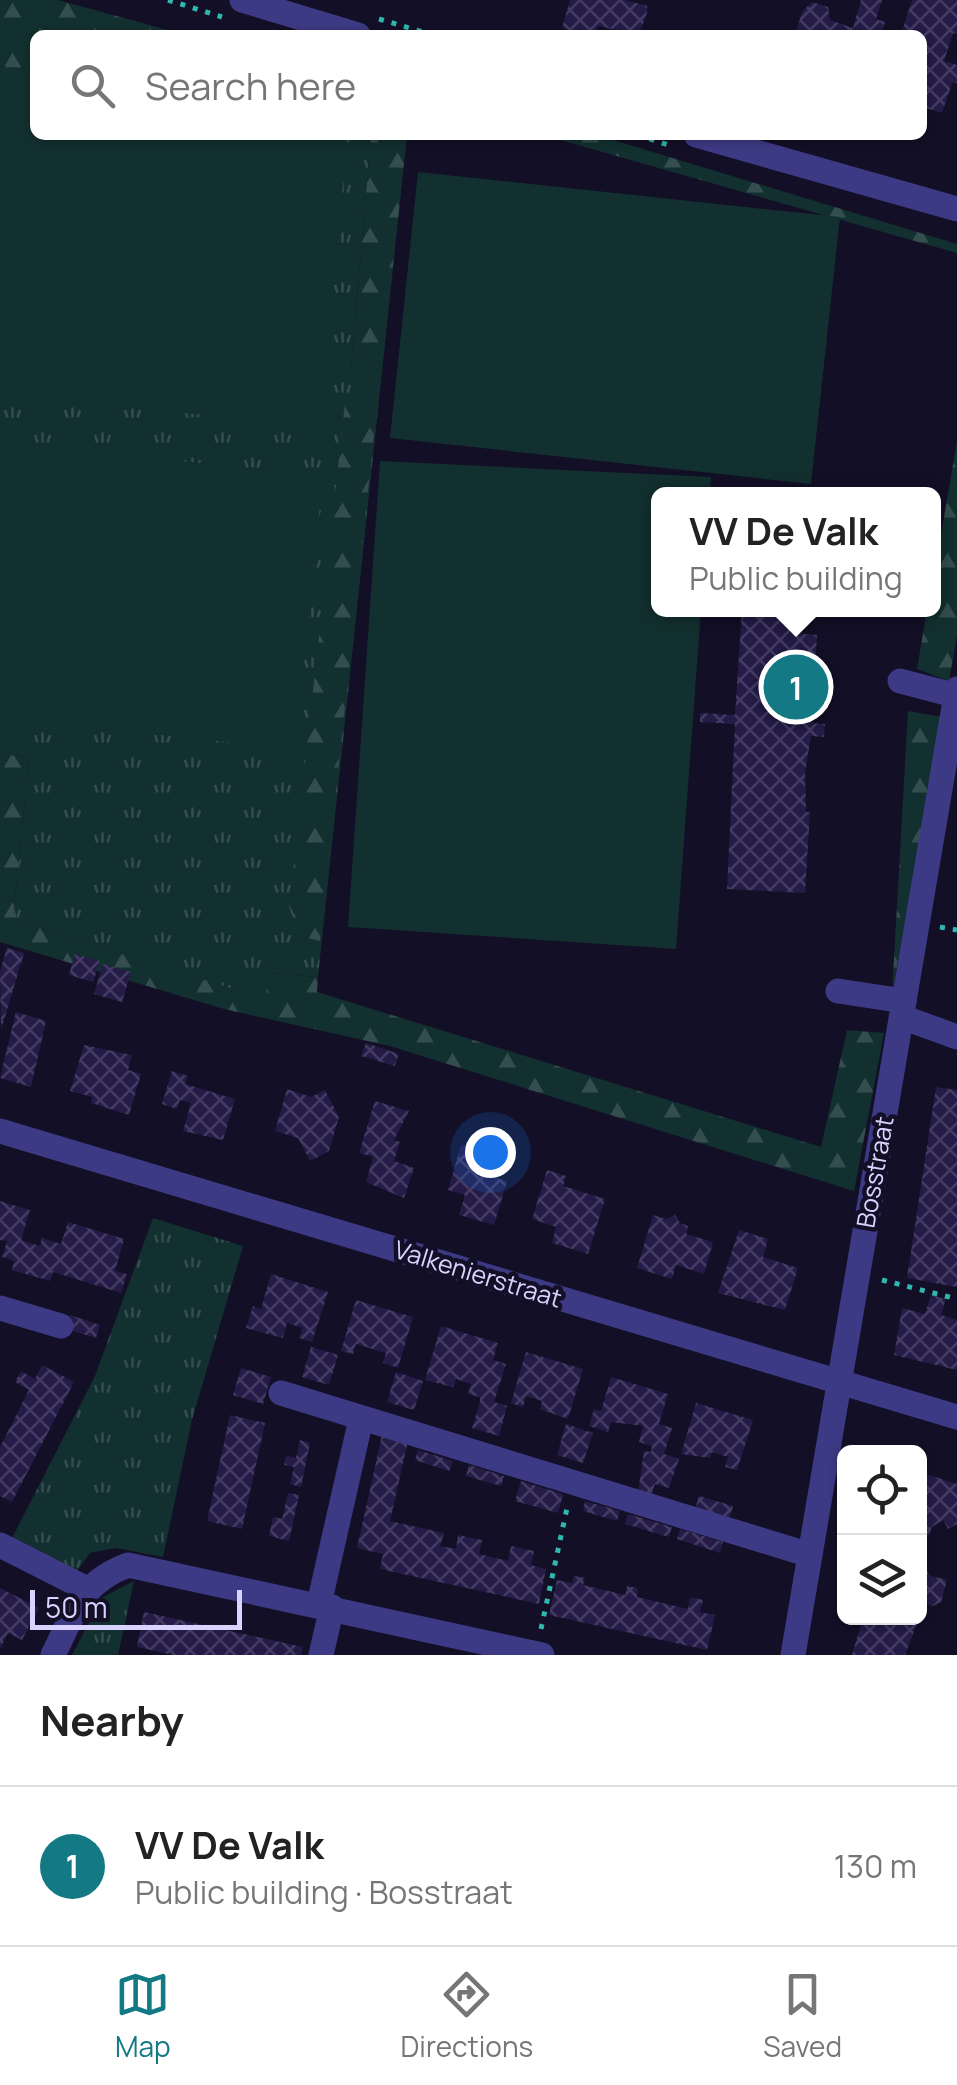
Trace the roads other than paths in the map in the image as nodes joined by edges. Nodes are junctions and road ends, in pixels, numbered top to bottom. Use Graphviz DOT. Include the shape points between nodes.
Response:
graph roads {
  1 [pos="242,0"];
  2 [pos="341,30"];
  3 [pos="713,140"];
  4 [pos="953,210"];
  5 [pos="900,681"];
  6 [pos="957,694"];
  7 [pos="838,991"];
  8 [pos="903,1009"];
  9 [pos="957,1037"];
  10 [pos="0,1131"];
  11 [pos="0,1308"];
  12 [pos="61,1326"];
  13 [pos="838,1381"];
  14 [pos="281,1392"];
  15 [pos="957,1417"];
  16 [pos="362,1419"];
  17 [pos="0,1545"];
  18 [pos="810,1555"];
  19 [pos="87,1589"];
  20 [pos="326,1605"];
  21 [pos="539,1654"];
  22 [pos="53,1655"];
  23 [pos="321,1655"];
  24 [pos="793,1655"];
  1 -- 2 [label="street"];
  3 -- 4 [label="street"];
  5 -- 6 [label="street"];
  6 -- 8 [label="street, Bosstraat"];
  7 -- 8 [label="street"];
  8 -- 9 [label="street"];
  8 -- 13 [label="street, Bosstraat"];
  10 -- 13 [label="street, Valkenierstraat"];
  11 -- 12 [label="street"];
  13 -- 15 [label="street, Valkenierstraat"];
  13 -- 18 [label="street, Bosstraat"];
  14 -- 16 [label="street"];
  16 -- 18 [label="street"];
  16 -- 20 [label="street"];
  17 -- 19 [label="street"];
  18 -- 24 [label="street, Bosstraat"];
  19 -- 20 [label="street" via="128,1565"];
  19 -- 22 [label="street"];
  20 -- 21 [label="street"];
  20 -- 23 [label="street"];
}
